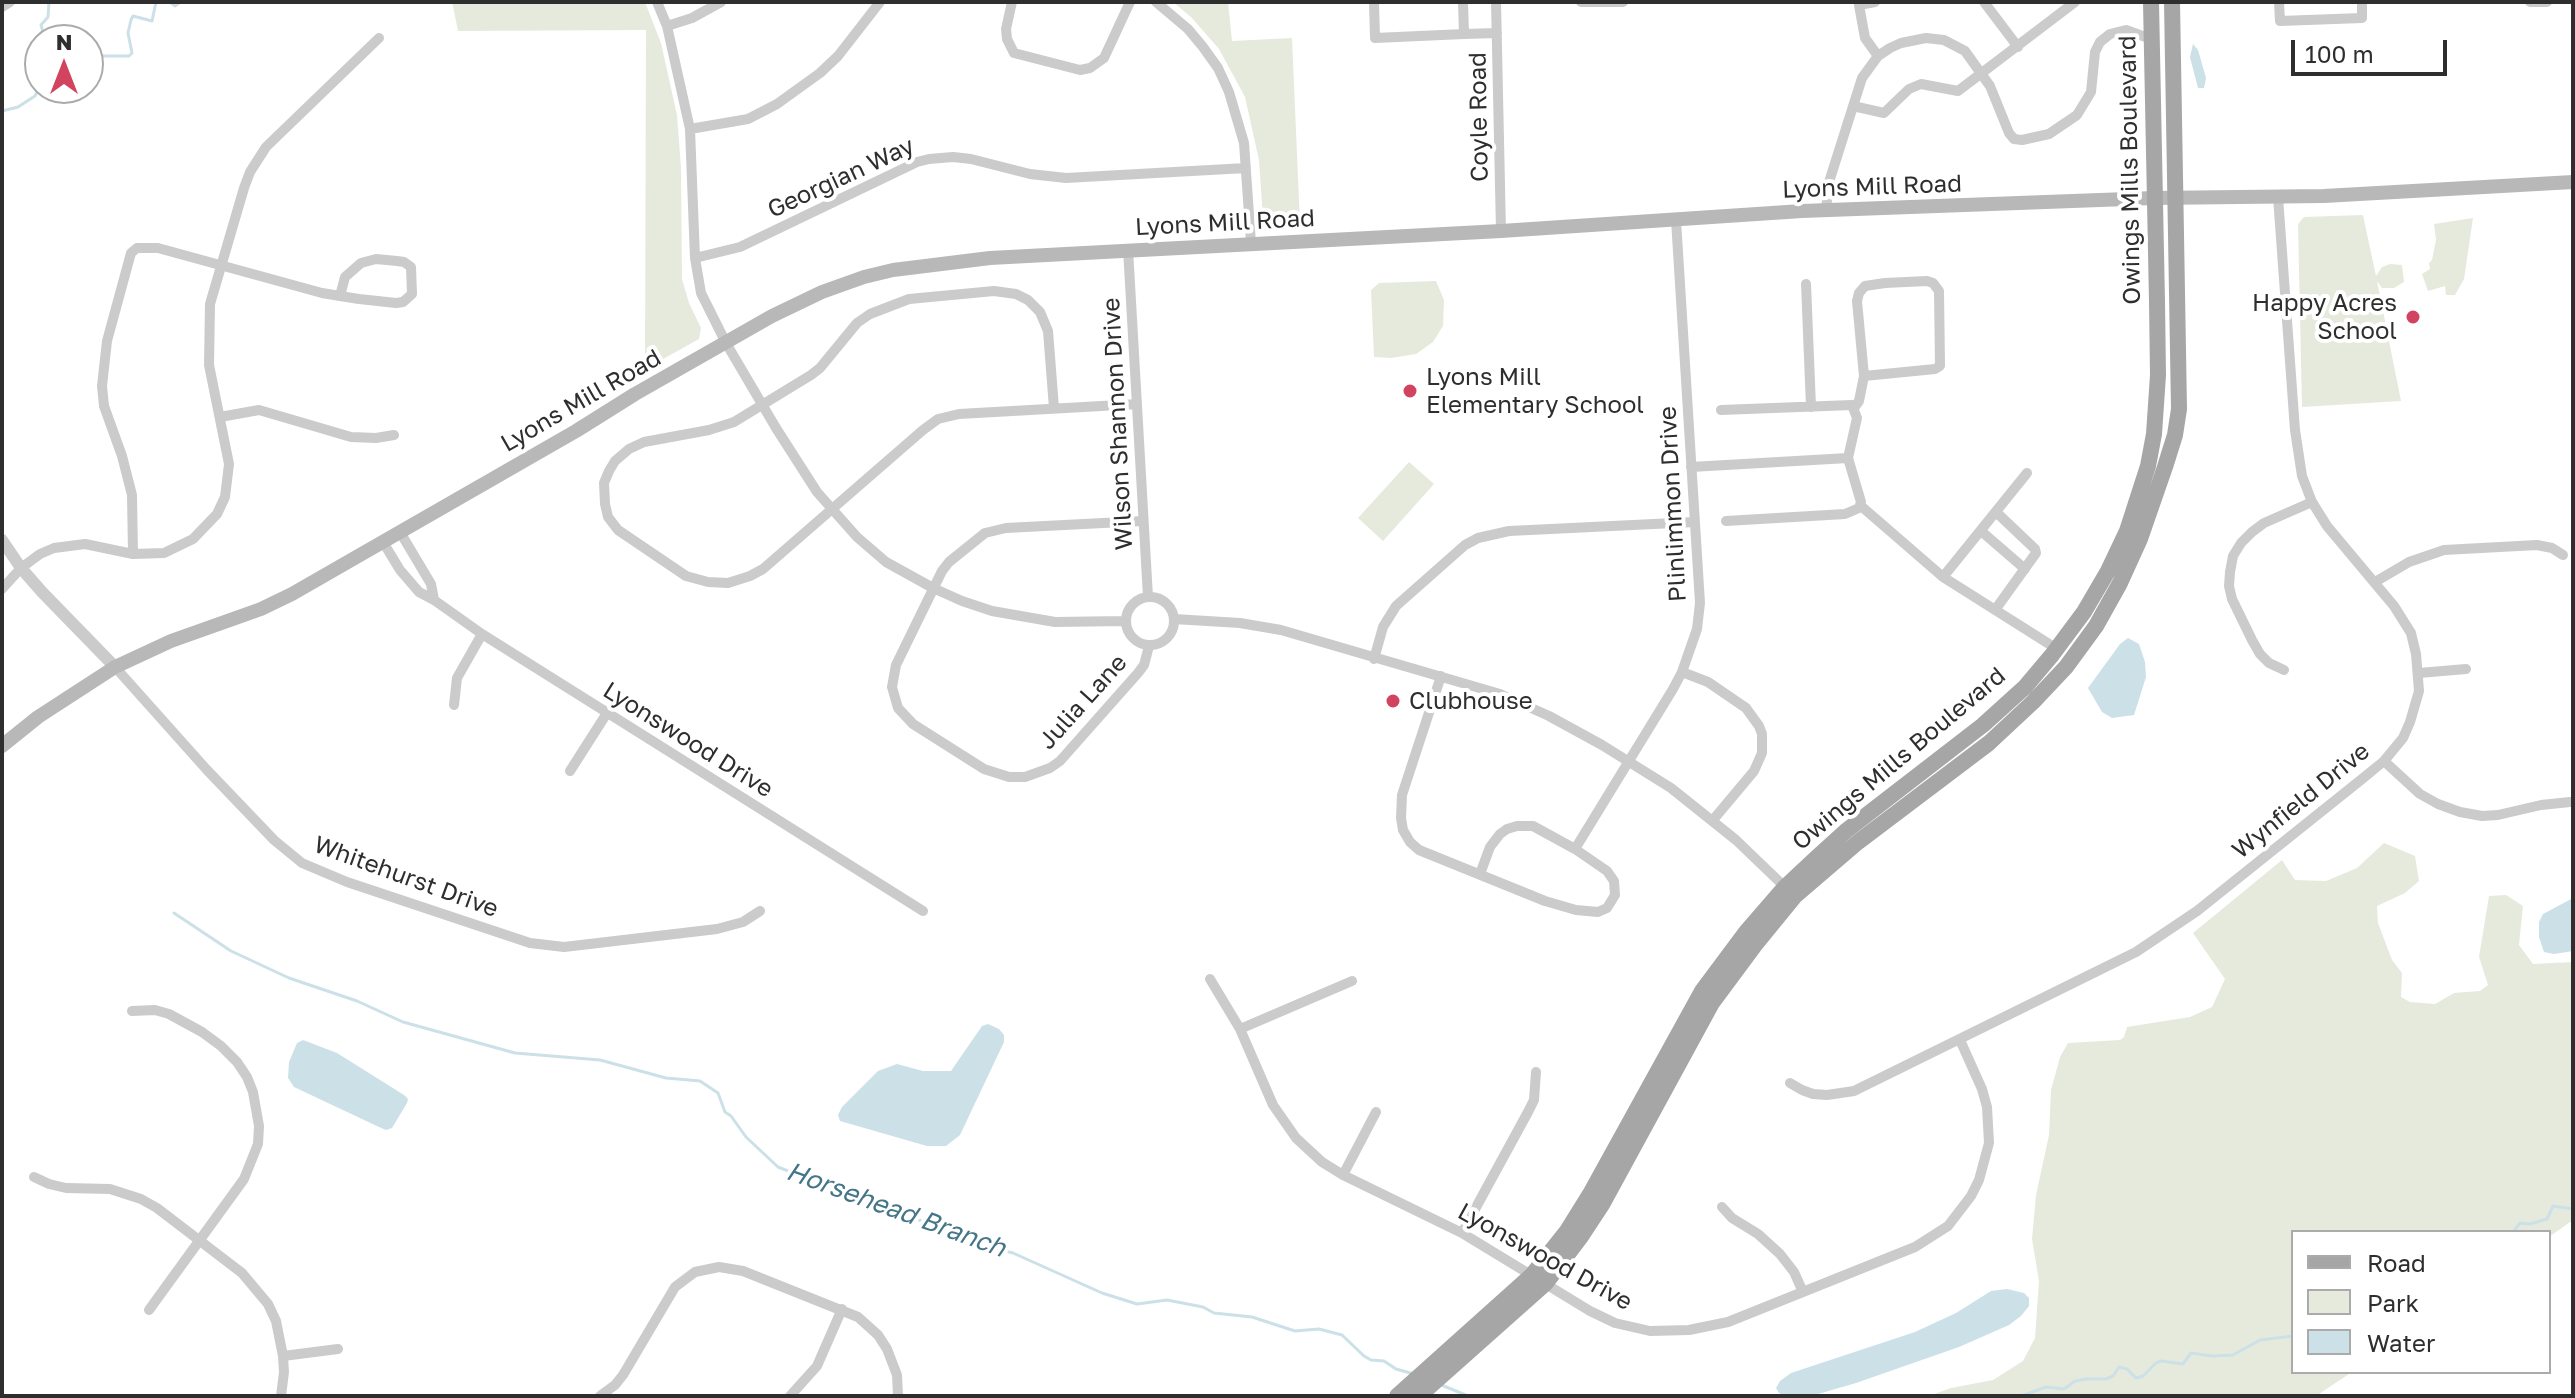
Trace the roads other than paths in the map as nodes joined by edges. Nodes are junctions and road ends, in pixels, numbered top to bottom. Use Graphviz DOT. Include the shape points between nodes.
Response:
graph roads {
  1 [pos="10,2"];
  2 [pos="657,2"];
  3 [pos="721,2"];
  4 [pos="880,2"];
  5 [pos="1012,2"];
  6 [pos="1130,2"];
  7 [pos="1156,2"];
  8 [pos="1374,2"];
  9 [pos="1463,2"];
  10 [pos="1496,2"];
  11 [pos="1581,2"];
  12 [pos="1623,2"];
  13 [pos="1875,2"];
  14 [pos="1984,2"];
  15 [pos="2075,2"];
  16 [pos="2151,2"];
  17 [pos="2172,2"];
  18 [pos="2279,2"];
  19 [pos="2362,2"];
  20 [pos="2530,2"];
  21 [pos="2547,2"];
  22 [pos="2,7"];
  23 [pos="667,26"];
  24 [pos="1497,33"];
  25 [pos="1464,34"];
  26 [pos="379,38"];
  27 [pos="2151,39"];
  28 [pos="2018,47"];
  29 [pos="1878,56"];
  30 [pos="1982,74"];
  31 [pos="1853,106"];
  32 [pos="690,129"];
  33 [pos="1246,168"];
  34 [pos="2573,182"];
  35 [pos="2278,197"];
  36 [pos="2154,198"];
  37 [pos="2175,198"];
  38 [pos="1826,210"];
  39 [pos="1676,220"];
  40 [pos="1501,231"];
  41 [pos="1251,243"];
  42 [pos="1128,249"];
  43 [pos="695,258"];
  44 [pos="220,267"];
  45 [pos="1806,284"];
  46 [pos="340,296"];
  47 [pos="726,343"];
  48 [pos="1864,376"];
  49 [pos="763,404"];
  50 [pos="1137,404"];
  51 [pos="1811,407"];
  52 [pos="1054,408"];
  53 [pos="1854,408"];
  54 [pos="1721,410"];
  55 [pos="220,417"];
  56 [pos="394,435"];
  57 [pos="1848,458"];
  58 [pos="1691,467"];
  59 [pos="2027,473"];
  60 [pos="2312,502"];
  61 [pos="1861,506"];
  62 [pos="832,509"];
  63 [pos="1996,512"];
  64 [pos="1142,521"];
  65 [pos="1726,521"];
  66 [pos="1695,522"];
  67 [pos="1981,531"];
  68 [pos="400,532"];
  69 [pos="2,540"];
  70 [pos="383,542"];
  71 [pos="133,554"];
  72 [pos="2563,555"];
  73 [pos="21,568"];
  74 [pos="2025,569"];
  75 [pos="1943,577"];
  76 [pos="2375,582"];
  77 [pos="933,588"];
  78 [pos="2,589"];
  79 [pos="1148,597"];
  80 [pos="434,600"];
  81 [pos="1995,610"];
  82 [pos="1174,619"];
  83 [pos="1125,621"];
  84 [pos="482,634"];
  85 [pos="1149,646"];
  86 [pos="2057,649"];
  87 [pos="1374,659"];
  88 [pos="115,667"];
  89 [pos="2466,669"];
  90 [pos="2284,670"];
  91 [pos="1682,672"];
  92 [pos="2419,673"];
  93 [pos="1441,676"];
  94 [pos="454,705"];
  95 [pos="607,713"];
  96 [pos="2,746"];
  97 [pos="1628,761"];
  98 [pos="2384,761"];
  99 [pos="570,771"];
  100 [pos="2570,802"];
  101 [pos="1713,820"];
  102 [pos="1575,849"];
  103 [pos="1480,874"];
  104 [pos="1790,892"];
  105 [pos="760,911"];
  106 [pos="923,911"];
  107 [pos="1210,979"];
  108 [pos="1352,981"];
  109 [pos="132,1011"];
  110 [pos="1240,1029"];
  111 [pos="1960,1040"];
  112 [pos="1536,1072"];
  113 [pos="1790,1083"];
  114 [pos="1376,1112"];
  115 [pos="1343,1175"];
  116 [pos="34,1177"];
  117 [pos="1722,1207"];
  118 [pos="1462,1233"];
  119 [pos="200,1240"];
  120 [pos="1539,1279"];
  121 [pos="1803,1292"];
  122 [pos="842,1309"];
  123 [pos="149,1310"];
  124 [pos="338,1349"];
  125 [pos="283,1356"];
  126 [pos="1446,1362"];
  127 [pos="1398,1395"];
  128 [pos="281,1396"];
  129 [pos="600,1396"];
  130 [pos="790,1396"];
  131 [pos="898,1396"];
  132 [pos="1419,1396"];
  1 -- 22 [label="street"];
  2 -- 23 [label="street"];
  3 -- 23 [label="street"];
  4 -- 32 [label="street" via="838,56 777,104 748,119"];
  5 -- 6 [label="street" via="1006,29 1014,53 1080,70 1104,58"];
  7 -- 33 [label="street" via="1188,29 1218,68 1237,115"];
  8 -- 25 [label="street" via="1375,38"];
  9 -- 25 [label="street"];
  10 -- 24 [label="street, Coyle Road"];
  11 -- 12 [label="street"];
  13 -- 29 [label="street" via="1859,5 1865,38"];
  14 -- 28 [label="street"];
  15 -- 28 [label="street"];
  16 -- 27 [label="main road, Owings Mills Boulevard"];
  17 -- 37 [label="main road, Owings Mills Boulevard"];
  18 -- 19 [label="street" via="2280,21 2362,18"];
  20 -- 21 [label="street"];
  23 -- 32 [label="street"];
  24 -- 25 [label="street"];
  24 -- 40 [label="street, Coyle Road"];
  26 -- 44 [label="street" via="258,158"];
  27 -- 30 [label="street" via="2126,30 2100,42 2085,104 2063,127 2034,139 2014,139 2009,133"];
  27 -- 36 [label="main road, Owings Mills Boulevard"];
  28 -- 30 [label="street"];
  29 -- 30 [label="street" via="1901,43 1944,40 1965,51"];
  29 -- 31 [label="street" via="1862,78"];
  30 -- 31 [label="street" via="1958,91 1915,85 1884,113"];
  31 -- 38 [label="street" via="1829,182"];
  32 -- 43 [label="street"];
  33 -- 41 [label="street"];
  33 -- 43 [label="street, Georgian Way" via="1066,178 971,159 929,159 740,247"];
  34 -- 35 [label="main road, Lyons Mill Road"];
  35 -- 37 [label="main road, Lyons Mill Road"];
  35 -- 60 [label="street, Wynfield Drive" via="2295,430"];
  36 -- 37 [label="main road, Lyons Mill Road"];
  36 -- 38 [label="main road, Lyons Mill Road"];
  36 -- 86 [label="main road, Owings Mills Boulevard" via="2158,375 2148,466 2108,571"];
  37 -- 104 [label="main road, Owings Mills Boulevard" via="2179,409 2165,467 2120,583 2096,626 2033,702 1989,743"];
  38 -- 39 [label="main road, Lyons Mill Road"];
  39 -- 40 [label="main road, Lyons Mill Road"];
  39 -- 58 [label="street, Plinlimmon Drive"];
  40 -- 41 [label="main road, Lyons Mill Road"];
  41 -- 42 [label="main road, Lyons Mill Road"];
  42 -- 47 [label="main road, Lyons Mill Road" via="953,261 864,277 794,304"];
  42 -- 50 [label="street, Wilson Shannon Drive"];
  43 -- 47 [label="street" via="701,293"];
  44 -- 46 [label="street"];
  44 -- 55 [label="street" via="210,304 208,347"];
  44 -- 71 [label="street" via="146,247 137,248 126,262 102,386 132,495"];
  45 -- 51 [label="street"];
  46 -- 46 [label="street" via="403,302 412,294 411,267 376,259 361,263 345,277"];
  47 -- 49 [label="street"];
  47 -- 68 [label="main road, Lyons Mill Road"];
  48 -- 48 [label="street" via="1859,293 1865,286 1885,283 1933,283 1939,291 1940,366"];
  48 -- 53 [label="street"];
  49 -- 52 [label="street" via="820,368 857,323 883,308 923,297 994,291 1028,300 1044,321"];
  49 -- 62 [label="street"];
  49 -- 62 [label="street" via="723,426 629,449 615,461 604,483 608,517 618,530 686,576 718,583 763,569"];
  50 -- 52 [label="street"];
  50 -- 64 [label="street, Wilson Shannon Drive"];
  51 -- 53 [label="street"];
  51 -- 54 [label="street"];
  52 -- 62 [label="street" via="938,419"];
  53 -- 57 [label="street" via="1857,418"];
  55 -- 56 [label="street" via="259,410 351,437"];
  55 -- 71 [label="street" via="229,464 217,514 178,548"];
  57 -- 58 [label="street"];
  57 -- 61 [label="street"];
  58 -- 66 [label="street, Plinlimmon Drive"];
  59 -- 63 [label="street"];
  60 -- 76 [label="street, Wynfield Drive"];
  60 -- 90 [label="street" via="2252,532 2233,556 2230,572 2232,599 2252,640 2269,663"];
  61 -- 65 [label="street" via="1845,514"];
  61 -- 75 [label="street"];
  62 -- 77 [label="street" via="886,562"];
  63 -- 67 [label="street"];
  63 -- 74 [label="street" via="2035,549"];
  64 -- 77 [label="street, Julia Lane" via="994,530 949,562"];
  64 -- 79 [label="street, Wilson Shannon Drive"];
  66 -- 87 [label="street" via="1509,531 1478,538 1396,606"];
  66 -- 91 [label="street, Plinlimmon Drive" via="1700,603"];
  67 -- 74 [label="street"];
  67 -- 75 [label="street"];
  68 -- 70 [label="main road, Lyons Mill Road"];
  68 -- 80 [label="street" via="431,584"];
  69 -- 73 [label="street"];
  70 -- 80 [label="street, Lyonswood Drive" via="419,592"];
  70 -- 88 [label="main road, Lyons Mill Road" via="261,609"];
  71 -- 73 [label="street" via="69,544 40,554"];
  72 -- 76 [label="street" via="2537,545 2444,550"];
  73 -- 78 [label="street"];
  73 -- 88 [label="street"];
  74 -- 81 [label="street"];
  75 -- 81 [label="street"];
  76 -- 92 [label="street, Wynfield Drive" via="2411,633"];
  77 -- 83 [label="street" via="1024,618"];
  77 -- 85 [label="street, Julia Lane" via="896,665 894,698 913,724 996,774 1025,777 1060,761 1138,673"];
  79 -- 82 [label="street" via="1166,603"];
  79 -- 83 [label="street" via="1132,605"];
  80 -- 84 [label="street, Lyonswood Drive"];
  81 -- 86 [label="street"];
  82 -- 85 [label="street" via="1164,641"];
  82 -- 87 [label="street" via="1258,625"];
  83 -- 85 [label="street" via="1132,638"];
  84 -- 94 [label="street" via="457,678"];
  84 -- 95 [label="street, Lyonswood Drive"];
  86 -- 104 [label="main road, Owings Mills Boulevard" via="1983,725 1847,830"];
  87 -- 93 [label="street"];
  88 -- 96 [label="main road, Lyons Mill Road"];
  88 -- 105 [label="street, Whitehurst Drive" via="274,840 302,863 334,878 530,943 564,947 717,929"];
  89 -- 92 [label="street"];
  91 -- 97 [label="street, Plinlimmon Drive"];
  91 -- 101 [label="street" via="1737,701 1762,734 1762,753 1754,771"];
  92 -- 98 [label="street, Wynfield Drive" via="2410,722"];
  93 -- 97 [label="street" via="1549,716"];
  93 -- 103 [label="street" via="1402,795 1403,830 1419,850"];
  95 -- 99 [label="street"];
  95 -- 106 [label="street, Lyonswood Drive"];
  97 -- 101 [label="street"];
  97 -- 102 [label="street, Plinlimmon Drive"];
  98 -- 100 [label="street" via="2420,794 2460,812 2498,815"];
  98 -- 111 [label="street, Wynfield Drive" via="2164,935"];
  101 -- 104 [label="street"];
  102 -- 103 [label="street" via="1533,826 1507,829 1490,847"];
  102 -- 103 [label="street" via="1614,881 1615,895 1603,911 1587,913 1555,904"];
  104 -- 120 [label="main road, Owings Mills Boulevard" via="1712,1003 1603,1203 1580,1238"];
  107 -- 110 [label="street, Lyonswood Drive"];
  108 -- 110 [label="street"];
  109 -- 119 [label="street" via="169,1014 202,1032 237,1062 253,1092 259,1126 253,1160"];
  110 -- 115 [label="street, Lyonswood Drive" via="1284,1122 1309,1152"];
  111 -- 113 [label="street, Wynfield Drive" via="1854,1091 1813,1094"];
  111 -- 121 [label="street, Lyonswood Drive" via="1982,1089 1988,1125 1986,1161 1971,1196 1948,1226 1915,1247"];
  112 -- 118 [label="street" via="1534,1100"];
  114 -- 115 [label="street"];
  115 -- 118 [label="street, Lyonswood Drive"];
  116 -- 119 [label="street" via="66,1188 126,1194 157,1208"];
  117 -- 121 [label="street" via="1780,1254"];
  118 -- 120 [label="street, Lyonswood Drive"];
  119 -- 123 [label="street"];
  119 -- 125 [label="street" via="242,1273 268,1304"];
  120 -- 121 [label="street, Lyonswood Drive" via="1615,1323 1660,1332 1728,1322"];
  120 -- 126 [label="main road, Owings Mills Boulevard"];
  122 -- 129 [label="street" via="731,1268 707,1267 675,1287 623,1375"];
  122 -- 130 [label="street" via="817,1366"];
  122 -- 131 [label="street" via="869,1326 887,1349"];
  124 -- 125 [label="street"];
  125 -- 128 [label="street"];
  126 -- 127 [label="main road, Owings Mills Boulevard"];
  126 -- 132 [label="main road, Owings Mills Boulevard"];
}
